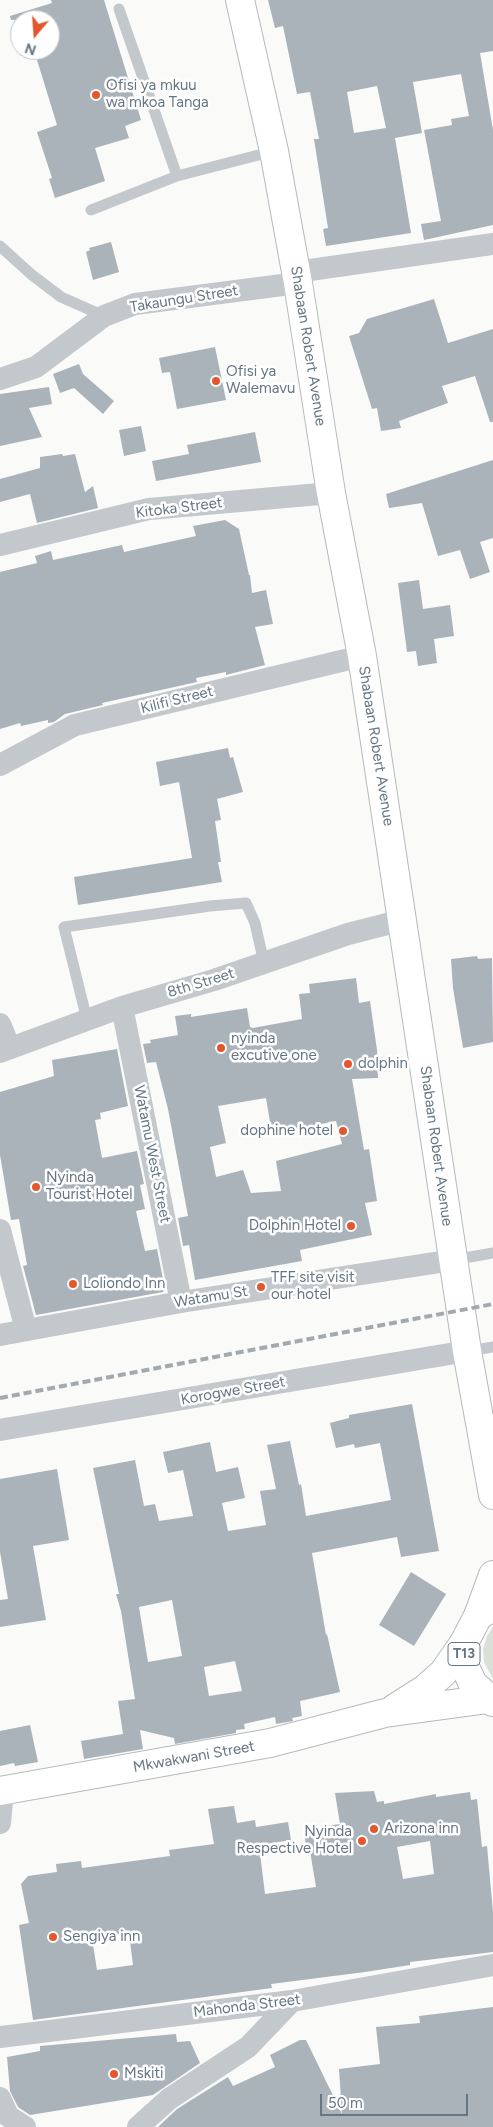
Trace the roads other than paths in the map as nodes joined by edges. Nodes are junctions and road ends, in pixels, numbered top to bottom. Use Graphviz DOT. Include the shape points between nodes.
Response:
graph roads {
  1 [pos="240,0"];
  2 [pos="120,9"];
  3 [pos="274,151"];
  4 [pos="177,176"];
  5 [pos="91,210"];
  6 [pos="493,244"];
  7 [pos="0,246"];
  8 [pos="297,277"];
  9 [pos="104,316"];
  10 [pos="0,379"];
  11 [pos="331,493"];
  12 [pos="0,546"];
  13 [pos="362,656"];
  14 [pos="0,765"];
  15 [pos="403,920"];
  16 [pos="264,963"];
  17 [pos="122,1007"];
  18 [pos="87,1020"];
  19 [pos="0,1024"];
  20 [pos="5,1050"];
  21 [pos="0,1230"];
  22 [pos="493,1254"];
  23 [pos="453,1260"];
  24 [pos="181,1302"];
  25 [pos="26,1330"];
  26 [pos="0,1335"];
  27 [pos="480,1349"];
  28 [pos="0,1430"];
  29 [pos="493,1495"];
  30 [pos="493,1575"];
  31 [pos="486,1611"];
  32 [pos="464,1643"];
  33 [pos="490,1701"];
  34 [pos="385,1713"];
  35 [pos="1,1791"];
  36 [pos="0,1823"];
  37 [pos="493,1965"];
  38 [pos="292,2001"];
  39 [pos="0,2037"];
  40 [pos="0,2098"];
  41 [pos="25,2127"];
  42 [pos="138,2127"];
  1 -- 3 [label="main road, Shabaan Robert Avenue"];
  2 -- 4 [label="lane"];
  3 -- 4 [label="lane"];
  3 -- 8 [label="main road, Shabaan Robert Avenue"];
  4 -- 5 [label="lane"];
  6 -- 8 [label="street, Takaungu Street"];
  7 -- 9 [label="lane" via="61,297"];
  8 -- 9 [label="street, Takaungu Street" via="135,304"];
  8 -- 11 [label="main road, Shabaan Robert Avenue"];
  9 -- 10 [label="street, Takaungu Street" via="36,367"];
  11 -- 12 [label="street, Kitoka Street" via="149,509"];
  11 -- 13 [label="main road, Shabaan Robert Avenue"];
  13 -- 14 [label="street, Kilifi Street" via="75,725"];
  13 -- 15 [label="main road, Shabaan Robert Avenue"];
  15 -- 16 [label="street, 8th Street" via="348,934"];
  15 -- 23 [label="main road, Shabaan Robert Avenue"];
  16 -- 17 [label="street, 8th Street"];
  16 -- 18 [label="lane" via="255,923 246,903 64,927"];
  17 -- 18 [label="street, 8th Street"];
  17 -- 24 [label="street, Watamu West Street"];
  18 -- 20 [label="street, 8th Street"];
  19 -- 20 [label="street"];
  21 -- 25 [label="street"];
  22 -- 23 [label="lane"];
  23 -- 24 [label="street, Watamu St"];
  23 -- 27 [label="main road, Shabaan Robert Avenue"];
  24 -- 25 [label="street, Watamu St"];
  25 -- 26 [label="street, Watamu St"];
  27 -- 28 [label="street, Korogwe Street"];
  27 -- 29 [label="main road, Shabaan Robert Avenue"];
  30 -- 31 [label="main road"];
  31 -- 32 [label="main road, T13"];
  32 -- 33 [label="main road, T13" via="464,1665 473,1684"];
  32 -- 34 [label="main road" via="443,1674"];
  33 -- 34 [label="main road"];
  34 -- 35 [label="main road, Mkwakwani Street" via="270,1743"];
  35 -- 36 [label="street"];
  37 -- 38 [label="street, Mahonda Street"];
  38 -- 39 [label="street, Mahonda Street"];
  38 -- 42 [label="street" via="248,2047 169,2099"];
  40 -- 41 [label="street" via="8,2116"];
}
